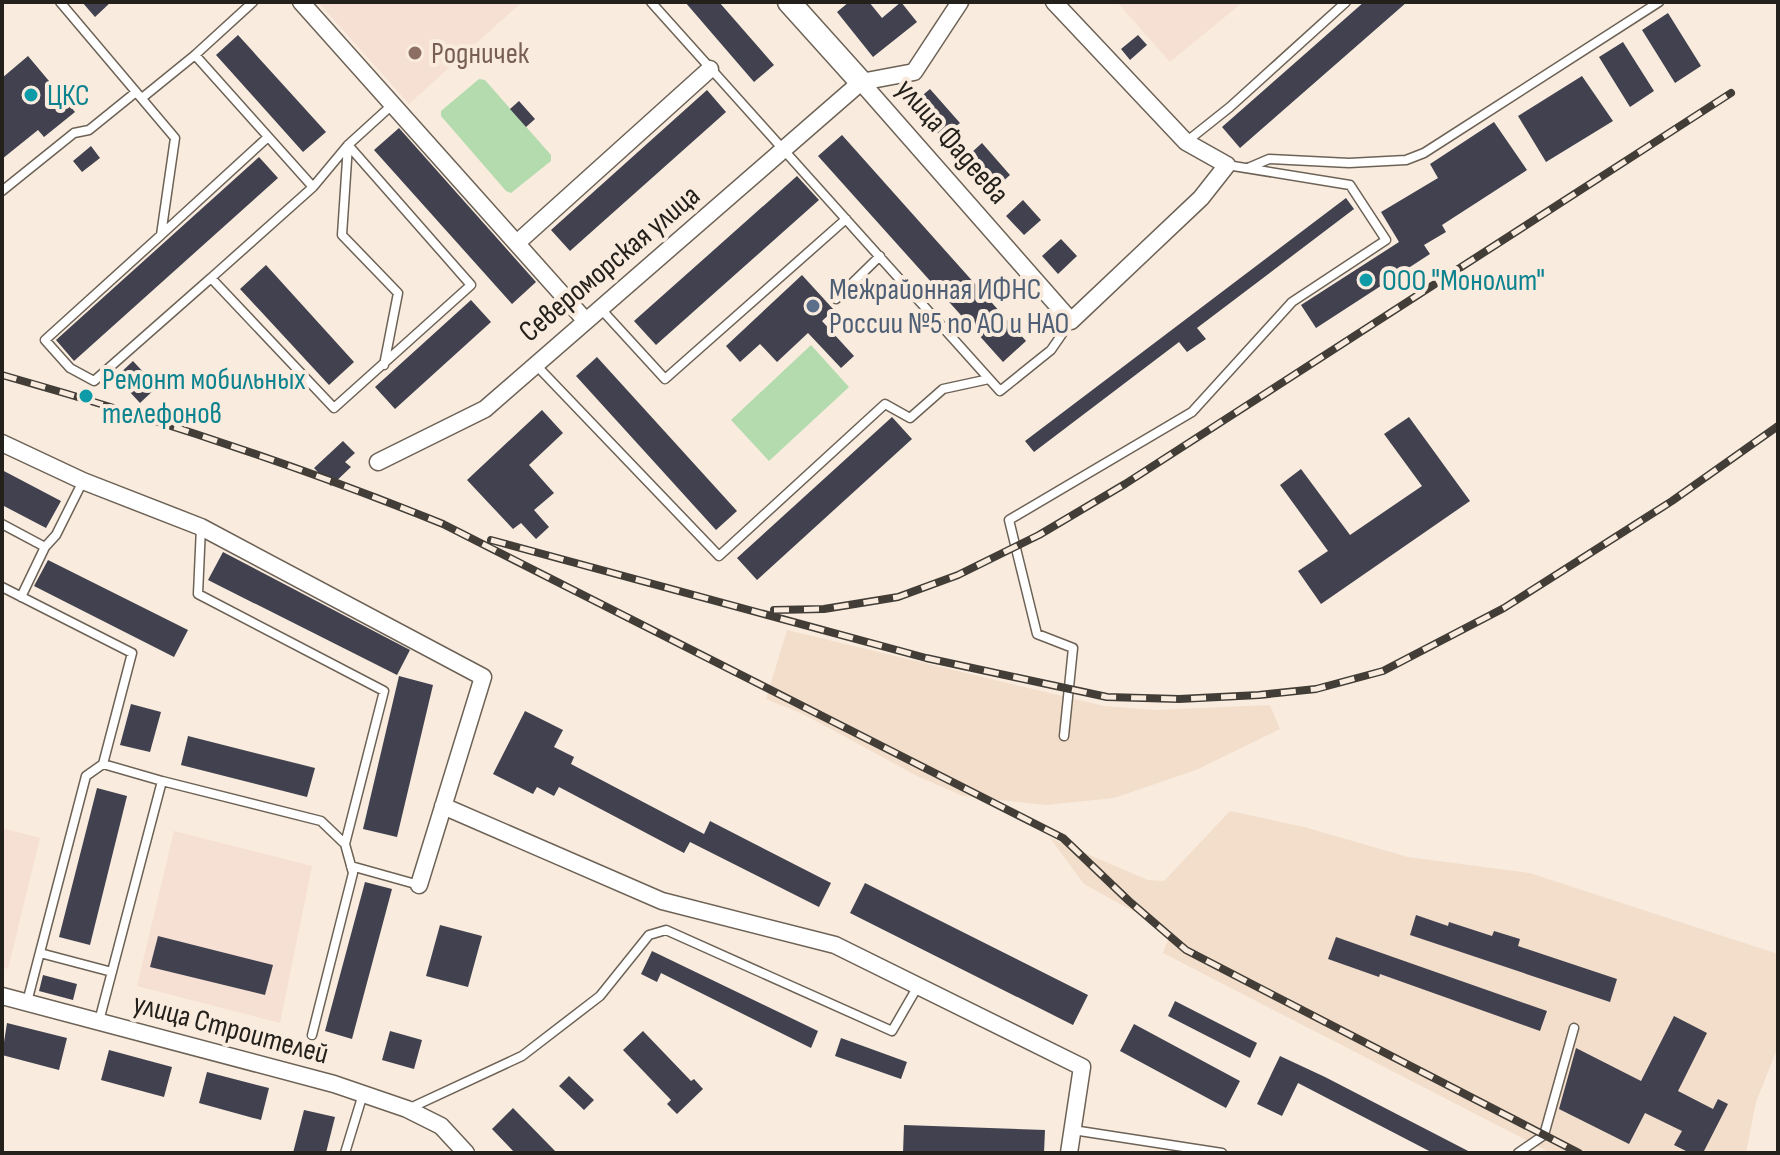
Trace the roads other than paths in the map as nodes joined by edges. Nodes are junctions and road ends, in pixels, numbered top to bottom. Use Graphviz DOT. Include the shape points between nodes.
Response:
graph roads {
  1 [pos="60,2"];
  2 [pos="253,2"];
  3 [pos="301,2"];
  4 [pos="651,2"];
  5 [pos="789,2"];
  6 [pos="1054,2"];
  7 [pos="1346,2"];
  8 [pos="1659,2"];
  9 [pos="953,6"];
  10 [pos="195,55"];
  11 [pos="710,69"];
  12 [pos="861,82"];
  13 [pos="139,95"];
  14 [pos="393,104"];
  15 [pos="268,137"];
  16 [pos="1186,142"];
  17 [pos="348,145"];
  18 [pos="784,150"];
  19 [pos="1227,165"];
  20 [pos="1248,169"];
  21 [pos="313,187"];
  22 [pos="2,191"];
  23 [pos="846,219"];
  24 [pos="161,235"];
  25 [pos="518,242"];
  26 [pos="880,256"];
  27 [pos="211,278"];
  28 [pos="836,299"];
  29 [pos="599,307"];
  30 [pos="585,320"];
  31 [pos="1071,321"];
  32 [pos="534,363"];
  33 [pos="384,365"];
  34 [pos="989,379"];
  35 [pos="2,443"];
  36 [pos="378,462"];
  37 [pos="83,481"];
  38 [pos="2,524"];
  39 [pos="201,527"];
  40 [pos="45,547"];
  41 [pos="2,587"];
  42 [pos="21,597"];
  43 [pos="1064,736"];
  44 [pos="103,764"];
  45 [pos="162,781"];
  46 [pos="443,806"];
  47 [pos="345,844"];
  48 [pos="351,866"];
  49 [pos="419,885"];
  50 [pos="40,953"];
  51 [pos="112,972"];
  52 [pos="918,986"];
  53 [pos="2,996"];
  54 [pos="27,1002"];
  55 [pos="99,1021"];
  56 [pos="1574,1028"];
  57 [pos="312,1035"];
  58 [pos="363,1094"];
  59 [pos="407,1109"];
  60 [pos="1072,1130"];
  61 [pos="345,1153"];
  62 [pos="466,1153"];
  63 [pos="1069,1153"];
  64 [pos="1222,1153"];
  65 [pos="1518,1153"];
  1 -- 13 [label="lane"];
  2 -- 10 [label="lane"];
  3 -- 14 [label="street"];
  4 -- 11 [label="lane"];
  5 -- 12 [label="street, улица Фадеева"];
  6 -- 16 [label="street"];
  7 -- 16 [label="lane"];
  8 -- 20 [label="lane" via="1424,153 1406,160 1349,163 1269,159"];
  9 -- 12 [label="street" via="914,72"];
  10 -- 13 [label="lane"];
  10 -- 15 [label="lane"];
  11 -- 18 [label="lane"];
  11 -- 25 [label="street"];
  12 -- 18 [label="street, Североморская улица"];
  12 -- 31 [label="street, улица Фадеева"];
  13 -- 22 [label="lane" via="89,130 74,133"];
  13 -- 24 [label="lane" via="175,138"];
  14 -- 17 [label="lane"];
  14 -- 25 [label="street"];
  15 -- 21 [label="lane"];
  15 -- 24 [label="lane"];
  16 -- 19 [label="street"];
  17 -- 21 [label="lane"];
  17 -- 33 [label="lane" via="342,235 398,293"];
  17 -- 33 [label="lane" via="471,285"];
  18 -- 23 [label="lane"];
  18 -- 29 [label="street, Североморская улица"];
  19 -- 20 [label="lane"];
  19 -- 31 [label="street" via="1201,198"];
  20 -- 43 [label="lane" via="1350,185 1386,240 1292,302 1192,412 1009,520 1037,634 1073,648"];
  21 -- 27 [label="lane"];
  23 -- 26 [label="lane"];
  23 -- 29 [label="lane" via="665,379"];
  24 -- 27 [label="lane" via="45,340 70,368 94,381"];
  25 -- 30 [label="street"];
  26 -- 28 [label="lane"];
  26 -- 34 [label="lane"];
  27 -- 33 [label="lane" via="334,408"];
  29 -- 30 [label="street, Североморская улица"];
  30 -- 32 [label="street, Североморская улица"];
  31 -- 34 [label="lane" via="1051,350 1000,391"];
  32 -- 34 [label="lane" via="719,556 885,404 910,418 943,389"];
  32 -- 36 [label="street, Североморская улица" via="485,409"];
  35 -- 37 [label="street"];
  37 -- 39 [label="street"];
  37 -- 40 [label="lane"];
  38 -- 40 [label="lane"];
  39 -- 46 [label="street" via="483,677"];
  39 -- 47 [label="lane" via="198,594 384,691"];
  40 -- 42 [label="lane"];
  41 -- 42 [label="lane"];
  42 -- 44 [label="lane" via="132,653"];
  44 -- 45 [label="lane"];
  44 -- 50 [label="lane" via="86,776"];
  45 -- 47 [label="lane" via="321,821"];
  45 -- 51 [label="lane"];
  46 -- 49 [label="street"];
  46 -- 52 [label="street" via="662,901 835,945"];
  47 -- 48 [label="lane"];
  48 -- 49 [label="lane"];
  48 -- 57 [label="lane"];
  50 -- 51 [label="lane"];
  50 -- 54 [label="lane"];
  51 -- 55 [label="lane"];
  52 -- 59 [label="lane" via="892,1031 666,930 649,935 600,996 522,1056"];
  52 -- 60 [label="street" via="1082,1067"];
  53 -- 54 [label="street, улица Строителей"];
  54 -- 55 [label="street, улица Строителей"];
  55 -- 58 [label="street, улица Строителей"];
  56 -- 65 [label="lane" via="1544,1135"];
  58 -- 59 [label="street, улица Строителей"];
  58 -- 61 [label="lane"];
  59 -- 62 [label="street, улица Строителей" via="441,1126"];
  60 -- 63 [label="street"];
  60 -- 64 [label="lane"];
}
